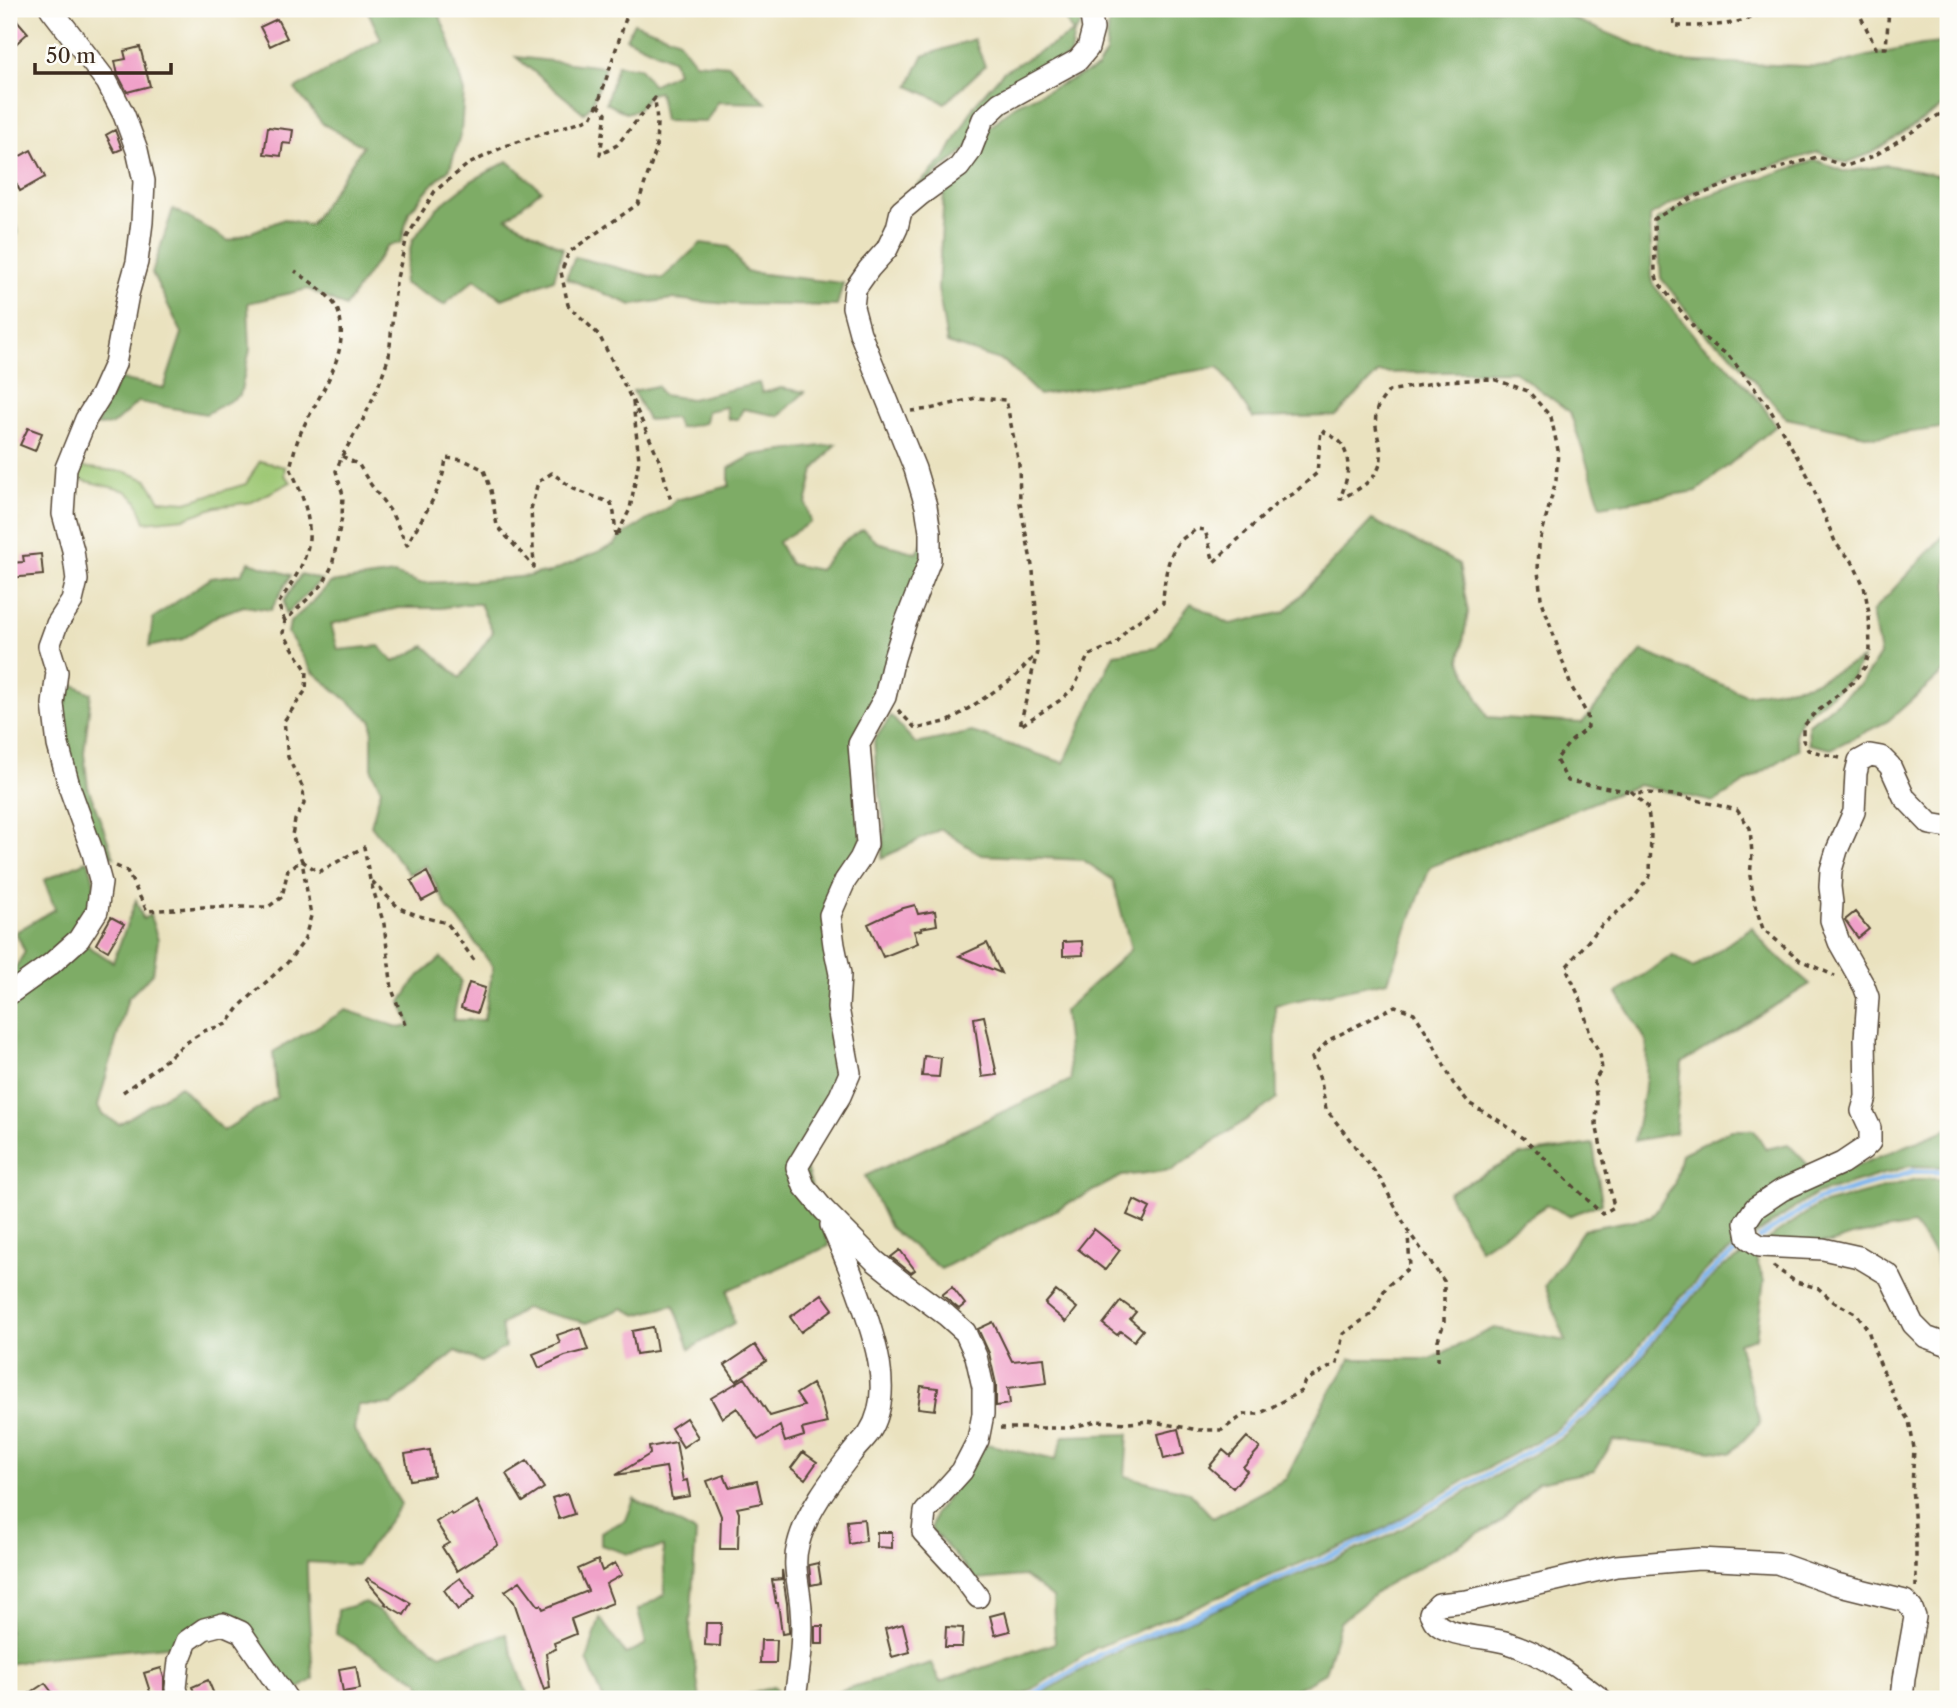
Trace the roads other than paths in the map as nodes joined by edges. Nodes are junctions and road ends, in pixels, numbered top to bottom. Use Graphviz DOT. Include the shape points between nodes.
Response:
graph roads {
  1 [pos="51,9"];
  2 [pos="1094,16"];
  3 [pos="1948,827"];
  4 [pos="9,994"];
  5 [pos="824,1210"];
  6 [pos="1948,1345"];
  7 [pos="978,1597"];
  8 [pos="179,1699"];
  9 [pos="287,1699"];
  10 [pos="794,1699"];
  11 [pos="1601,1699"];
  12 [pos="1902,1699"];
  1 -- 4 [label="street" via="107,82 138,150 144,181 137,262 115,364 66,468 63,514 77,580 50,646 57,672 52,704 58,745 102,883 97,911 79,939"];
  2 -- 5 [label="street" via="1088,48 1078,60 1000,103 983,119 959,167 901,211 887,249 855,289 853,307 860,333 926,506 930,560 897,646 886,696 859,744 867,844 830,915 840,974 838,1008 850,1073 797,1167 804,1186"];
  3 -- 6 [label="street" via="1930,824 1915,810 1881,757 1870,755 1859,761 1854,812 1837,850 1830,887 1831,920 1868,997 1862,1111 1870,1142 1842,1163 1782,1190 1755,1208 1745,1223 1748,1238 1760,1247 1823,1249 1859,1257 1889,1275 1913,1324 1926,1337"];
  5 -- 7 [label="street" via="875,1261 965,1332 976,1356 983,1387 978,1440 962,1471 925,1512 923,1532"];
  5 -- 10 [label="street" via="874,1337 881,1388 878,1413 869,1432 810,1515 797,1546 802,1643"];
  8 -- 9 [label="street" via="179,1661 187,1641 204,1629 223,1624 241,1632"];
  11 -- 12 [label="street" via="1539,1655 1509,1643 1448,1631 1430,1613 1439,1604 1616,1566 1699,1559 1777,1563 1905,1601 1915,1617"];
}
